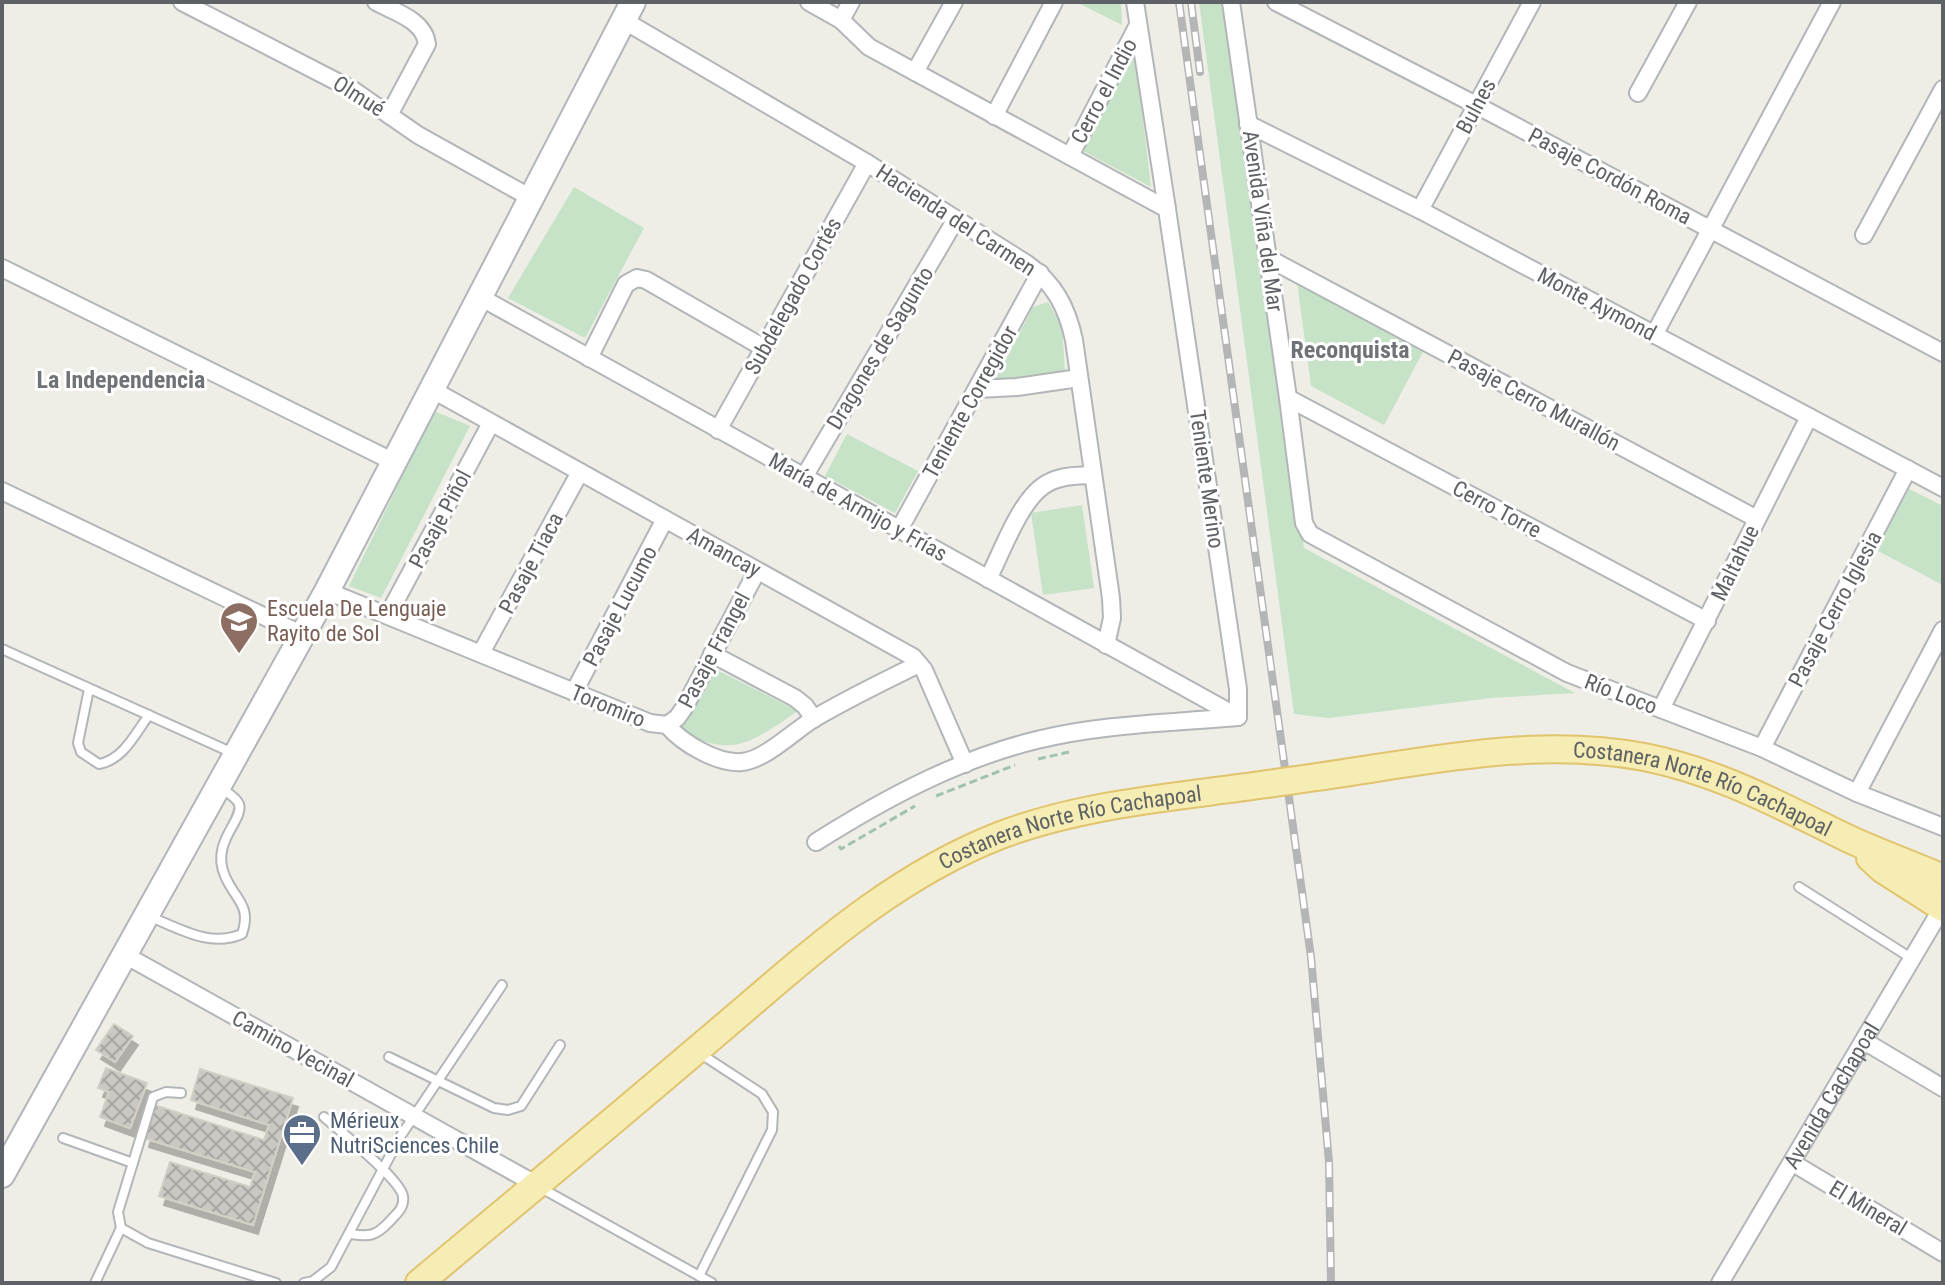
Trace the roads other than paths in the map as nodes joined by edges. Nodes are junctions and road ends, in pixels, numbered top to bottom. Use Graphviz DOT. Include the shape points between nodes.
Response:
graph roads {
  1 [pos="182,2"];
  2 [pos="376,2"];
  3 [pos="809,2"];
  4 [pos="851,2"];
  5 [pos="954,2"];
  6 [pos="1054,2"];
  7 [pos="1135,2"];
  8 [pos="1231,2"];
  9 [pos="1276,2"];
  10 [pos="1532,2"];
  11 [pos="1688,2"];
  12 [pos="1832,2"];
  13 [pos="628,11"];
  14 [pos="841,20"];
  15 [pos="1138,25"];
  16 [pos="915,72"];
  17 [pos="1943,89"];
  18 [pos="1638,93"];
  19 [pos="1476,105"];
  20 [pos="389,115"];
  21 [pos="994,116"];
  22 [pos="1248,124"];
  23 [pos="1070,156"];
  24 [pos="867,163"];
  25 [pos="531,198"];
  26 [pos="1167,209"];
  27 [pos="1420,210"];
  28 [pos="956,219"];
  29 [pos="1709,229"];
  30 [pos="1864,235"];
  31 [pos="1268,258"];
  32 [pos="2,268"];
  33 [pos="1040,273"];
  34 [pos="478,296"];
  35 [pos="1654,335"];
  36 [pos="764,348"];
  37 [pos="1943,353"];
  38 [pos="589,358"];
  39 [pos="1079,378"];
  40 [pos="431,389"];
  41 [pos="977,389"];
  42 [pos="1288,398"];
  43 [pos="1809,417"];
  44 [pos="491,423"];
  45 [pos="718,430"];
  46 [pos="394,462"];
  47 [pos="1908,469"];
  48 [pos="580,472"];
  49 [pos="1093,475"];
  50 [pos="804,477"];
  51 [pos="1943,488"];
  52 [pos="2,491"];
  53 [pos="665,519"];
  54 [pos="1757,519"];
  55 [pos="899,530"];
  56 [pos="1310,534"];
  57 [pos="757,571"];
  58 [pos="988,579"];
  59 [pos="327,591"];
  60 [pos="388,615"];
  61 [pos="1707,621"];
  62 [pos="1943,630"];
  63 [pos="303,635"];
  64 [pos="1106,645"];
  65 [pos="2,649"];
  66 [pos="481,653"];
  67 [pos="712,654"];
  68 [pos="919,664"];
  69 [pos="89,689"];
  70 [pos="574,692"];
  71 [pos="1661,709"];
  72 [pos="149,715"];
  73 [pos="1238,717"];
  74 [pos="814,719"];
  75 [pos="667,725"];
  76 [pos="1762,748"];
  77 [pos="237,756"];
  78 [pos="965,764"];
  79 [pos="220,787"];
  80 [pos="1857,793"];
  81 [pos="1943,827"];
  82 [pos="822,838"];
  83 [pos="1849,839"];
  84 [pos="1943,878"];
  85 [pos="1799,887"];
  86 [pos="1943,907"];
  87 [pos="147,916"];
  88 [pos="125,955"];
  89 [pos="1912,958"];
  90 [pos="502,985"];
  91 [pos="1864,1041"];
  92 [pos="560,1045"];
  93 [pos="696,1051"];
  94 [pos="389,1057"];
  95 [pos="437,1080"];
  96 [pos="1943,1088"];
  97 [pos="181,1093"];
  98 [pos="324,1117"];
  99 [pos="413,1117"];
  100 [pos="63,1138"];
  101 [pos="133,1163"];
  102 [pos="1793,1163"];
  103 [pos="383,1170"];
  104 [pos="2,1175"];
  105 [pos="537,1185"];
  106 [pos="121,1228"];
  107 [pos="351,1234"];
  108 [pos="1943,1253"];
  109 [pos="699,1276"];
  110 [pos="95,1283"];
  111 [pos="276,1283"];
  112 [pos="304,1283"];
  113 [pos="419,1283"];
  114 [pos="712,1283"];
  115 [pos="1720,1283"];
  1 -- 20 [label="street, Olmué" via="353,90"];
  2 -- 20 [label="street" via="426,34 427,44"];
  3 -- 14 [label="street"];
  4 -- 14 [label="street"];
  5 -- 16 [label="street"];
  6 -- 21 [label="street"];
  7 -- 15 [label="street, Teniente Merino"];
  8 -- 22 [label="street, Avenida Viña del Mar"];
  9 -- 19 [label="street, Pasaje Cordón Roma"];
  10 -- 19 [label="street, Bulnes"];
  11 -- 18 [label="street"];
  12 -- 29 [label="street"];
  13 -- 24 [label="street, Hacienda del Carmen"];
  13 -- 25 [label="main road"];
  14 -- 16 [label="street" via="860,40"];
  15 -- 23 [label="street, Cerro el Indio"];
  15 -- 26 [label="street, Teniente Merino"];
  16 -- 21 [label="street"];
  17 -- 30 [label="street"];
  19 -- 27 [label="street, Bulnes"];
  19 -- 29 [label="street, Pasaje Cordón Roma"];
  20 -- 25 [label="street, Olmué"];
  21 -- 23 [label="street"];
  22 -- 27 [label="street, Monte Aymond"];
  22 -- 31 [label="street, Avenida Viña del Mar"];
  23 -- 26 [label="street"];
  24 -- 28 [label="street, Hacienda del Carmen"];
  24 -- 36 [label="street, Subdelegado Cortés"];
  25 -- 34 [label="main road"];
  26 -- 73 [label="street, Teniente Merino"];
  27 -- 35 [label="street, Monte Aymond"];
  28 -- 33 [label="street, Hacienda del Carmen"];
  28 -- 50 [label="street, Dragones de Sagunto"];
  29 -- 35 [label="street"];
  29 -- 37 [label="street, Pasaje Cordón Roma"];
  31 -- 42 [label="street, Avenida Viña del Mar"];
  31 -- 54 [label="street, Pasaje Cerro Murallón"];
  32 -- 46 [label="street"];
  33 -- 39 [label="street, Hacienda del Carmen" via="1066,311"];
  33 -- 41 [label="street, Teniente Corregidor"];
  34 -- 38 [label="street, María de Armijo y Frías"];
  34 -- 40 [label="main road"];
  35 -- 43 [label="street, Monte Aymond"];
  36 -- 38 [label="street" via="637,278 626,284"];
  36 -- 45 [label="street, Subdelegado Cortés"];
  38 -- 45 [label="street, María de Armijo y Frías"];
  39 -- 41 [label="street"];
  39 -- 49 [label="street, Hacienda del Carmen"];
  40 -- 44 [label="street, Amancay"];
  40 -- 46 [label="main road"];
  41 -- 55 [label="street, Teniente Corregidor"];
  42 -- 56 [label="street, Avenida Viña del Mar" via="1304,523"];
  42 -- 61 [label="street, Cerro Torre"];
  43 -- 47 [label="street, Monte Aymond"];
  43 -- 54 [label="street, Maltahue"];
  44 -- 48 [label="street, Amancay"];
  44 -- 60 [label="street, Pasaje Piñol"];
  45 -- 50 [label="street, María de Armijo y Frías"];
  46 -- 59 [label="main road"];
  47 -- 51 [label="street, Monte Aymond"];
  47 -- 76 [label="street, Pasaje Cerro Iglesia"];
  48 -- 53 [label="street, Amancay"];
  48 -- 66 [label="street, Pasaje Tiaca"];
  49 -- 58 [label="street" via="1062,477 1029,499"];
  49 -- 64 [label="street, Hacienda del Carmen" via="1112,608"];
  50 -- 55 [label="street, María de Armijo y Frías"];
  52 -- 63 [label="street"];
  53 -- 57 [label="street, Amancay"];
  53 -- 70 [label="street, Pasaje Lucumo"];
  54 -- 61 [label="street, Maltahue"];
  55 -- 58 [label="street, María de Armijo y Frías"];
  56 -- 71 [label="street, Río Loco" via="1567,673"];
  57 -- 67 [label="street, Pasaje Frangel"];
  57 -- 68 [label="street, Amancay"];
  58 -- 64 [label="street, María de Armijo y Frías"];
  59 -- 60 [label="street, Toromiro"];
  59 -- 63 [label="main road"];
  60 -- 66 [label="street, Toromiro"];
  61 -- 71 [label="street, Maltahue"];
  62 -- 80 [label="street"];
  63 -- 77 [label="main road"];
  64 -- 73 [label="street, María de Armijo y Frías"];
  65 -- 69 [label="lane"];
  66 -- 70 [label="street, Toromiro"];
  67 -- 74 [label="street" via="795,698"];
  67 -- 75 [label="street, Pasaje Frangel" via="684,708"];
  68 -- 74 [label="street, Toromiro"];
  68 -- 78 [label="street"];
  69 -- 72 [label="lane"];
  69 -- 72 [label="lane" via="78,743 81,752 99,764 119,756"];
  70 -- 75 [label="street, Toromiro"];
  71 -- 76 [label="street, Río Loco"];
  72 -- 77 [label="lane"];
  73 -- 78 [label="street" via="1084,731 1012,746"];
  74 -- 75 [label="street, Toromiro" via="746,762 717,757 679,738"];
  76 -- 80 [label="street, Río Loco"];
  77 -- 79 [label="main road"];
  78 -- 82 [label="street" via="882,801"];
  79 -- 87 [label="main road"];
  79 -- 87 [label="lane" via="239,807 221,849 221,864 247,919 242,934 209,940"];
  80 -- 81 [label="street, Río Loco"];
  83 -- 84 [label="main road, Costanera Norte Río Cachapoal"];
  83 -- 86 [label="main road, Costanera Norte Río Cachapoal" via="1882,869"];
  83 -- 93 [label="main road, Costanera Norte Río Cachapoal, bridge" via="1724,780 1671,763 1615,752 1558,749 1486,754 1084,811 1017,830 918,874 873,904"];
  85 -- 89 [label="lane"];
  86 -- 89 [label="street, Avenida Cachapoal"];
  87 -- 88 [label="main road"];
  88 -- 99 [label="street, Camino Vecinal"];
  88 -- 104 [label="main road"];
  89 -- 91 [label="street, Avenida Cachapoal"];
  90 -- 95 [label="lane"];
  91 -- 96 [label="street"];
  91 -- 102 [label="street, Avenida Cachapoal"];
  92 -- 95 [label="lane" via="521,1106 508,1110"];
  93 -- 105 [label="main road, Costanera Norte Río Cachapoal"];
  93 -- 109 [label="lane" via="762,1094 773,1112 772,1130"];
  94 -- 95 [label="lane"];
  95 -- 99 [label="lane"];
  97 -- 101 [label="lane" via="153,1097"];
  98 -- 103 [label="lane"];
  99 -- 103 [label="lane"];
  99 -- 105 [label="street, Camino Vecinal"];
  100 -- 101 [label="lane"];
  101 -- 106 [label="lane" via="118,1212"];
  102 -- 108 [label="street, El Mineral"];
  102 -- 115 [label="street, Avenida Cachapoal"];
  103 -- 107 [label="lane"];
  103 -- 107 [label="lane" via="402,1192 402,1207 373,1236"];
  105 -- 109 [label="lane, Camino Vecinal"];
  105 -- 113 [label="main road, Costanera Norte Río Cachapoal"];
  106 -- 110 [label="lane"];
  106 -- 111 [label="lane" via="148,1243"];
  107 -- 112 [label="lane" via="331,1267"];
  109 -- 114 [label="lane, Camino Vecinal"];
}
